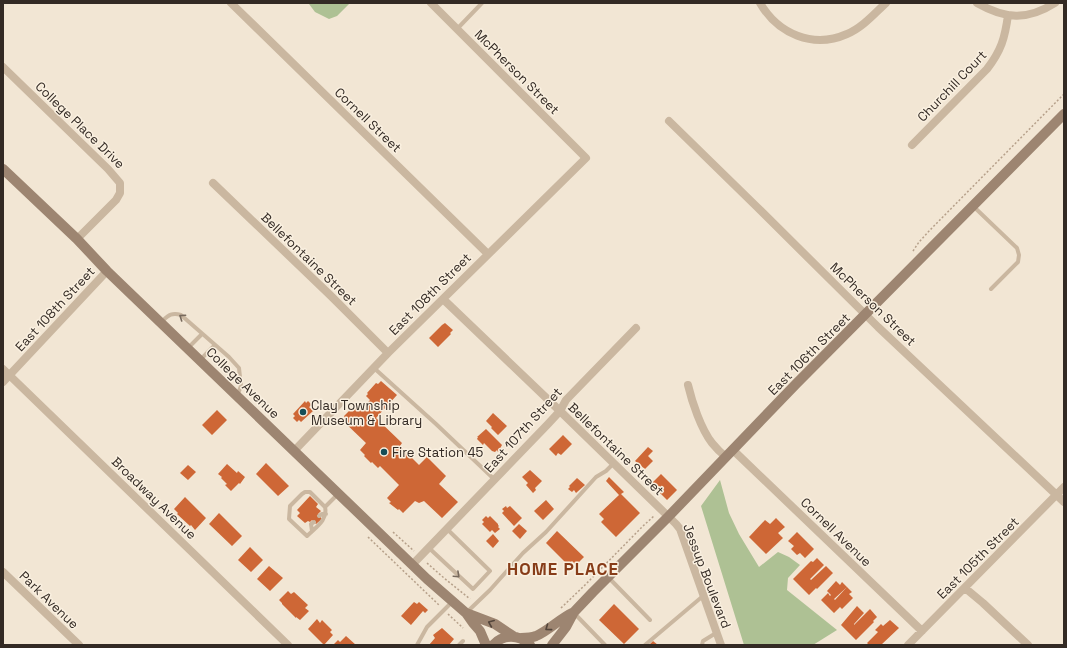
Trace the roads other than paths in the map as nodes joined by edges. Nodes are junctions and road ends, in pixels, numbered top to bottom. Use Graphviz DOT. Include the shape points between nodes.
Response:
graph roads {
  1 [pos="231,3"];
  2 [pos="431,3"];
  3 [pos="482,3"];
  4 [pos="760,3"];
  5 [pos="886,3"];
  6 [pos="977,3"];
  7 [pos="1055,3"];
  8 [pos="1008,15"];
  9 [pos="457,29"];
  10 [pos="3,67"];
  11 [pos="1064,114"];
  12 [pos="669,121"];
  13 [pos="912,145"];
  14 [pos="586,158"];
  15 [pos="3,169"];
  16 [pos="213,183"];
  17 [pos="974,206"];
  18 [pos="77,239"];
  19 [pos="488,254"];
  20 [pos="107,271"];
  21 [pos="991,289"];
  22 [pos="443,299"];
  23 [pos="866,314"];
  24 [pos="161,322"];
  25 [pos="636,328"];
  26 [pos="202,334"];
  27 [pos="215,345"];
  28 [pos="188,348"];
  29 [pos="388,353"];
  30 [pos="200,360"];
  31 [pos="374,368"];
  32 [pos="3,369"];
  33 [pos="10,375"];
  34 [pos="3,382"];
  35 [pos="688,385"];
  36 [pos="237,396"];
  37 [pos="560,411"];
  38 [pos="294,451"];
  39 [pos="729,454"];
  40 [pos="614,463"];
  41 [pos="495,480"];
  42 [pos="1064,487"];
  43 [pos="338,493"];
  44 [pos="1057,495"];
  45 [pos="1064,502"];
  46 [pos="325,506"];
  47 [pos="665,513"];
  48 [pos="326,514"];
  49 [pos="319,516"];
  50 [pos="314,522"];
  51 [pos="447,530"];
  52 [pos="312,531"];
  53 [pos="428,548"];
  54 [pos="412,565"];
  55 [pos="3,572"];
  56 [pos="607,577"];
  57 [pos="965,588"];
  58 [pos="703,596"];
  59 [pos="452,601"];
  60 [pos="574,612"];
  61 [pos="466,613"];
  62 [pos="650,620"];
  63 [pos="922,631"];
  64 [pos="716,633"];
  65 [pos="517,637"];
  66 [pos="463,641"];
  67 [pos="79,645"];
  68 [pos="288,645"];
  69 [pos="416,645"];
  70 [pos="459,645"];
  71 [pos="486,645"];
  72 [pos="492,645"];
  73 [pos="530,645"];
  74 [pos="552,645"];
  75 [pos="605,645"];
  76 [pos="645,645"];
  77 [pos="702,645"];
  78 [pos="721,645"];
  79 [pos="908,645"];
  80 [pos="1028,645"];
  1 -- 19 [label="street, Cornell Street"];
  2 -- 9 [label="street, McPherson Street"];
  3 -- 9 [label="lane"];
  4 -- 5 [label="street" via="772,20 782,28 804,38 821,40 848,34"];
  6 -- 8 [label="street" via="999,14"];
  7 -- 8 [label="street" via="1041,11 1018,16"];
  8 -- 13 [label="street, Churchill Court" via="1000,49 987,69"];
  9 -- 14 [label="street, McPherson Street"];
  10 -- 18 [label="street, College Place Drive" via="120,183 120,193 116,200"];
  11 -- 17 [label="street, East 106th Street"];
  12 -- 23 [label="street, McPherson Street"];
  14 -- 19 [label="street, East 108th Street"];
  15 -- 18 [label="street, College Avenue"];
  16 -- 29 [label="street, Bellefontaine Street"];
  17 -- 21 [label="lane" via="1017,248 1019,255 1018,262"];
  17 -- 23 [label="street, East 106th Street"];
  18 -- 20 [label="street, College Avenue"];
  19 -- 22 [label="street, East 108th Street"];
  20 -- 24 [label="street, College Avenue"];
  20 -- 33 [label="street, East 108th Street"];
  22 -- 29 [label="street, East 108th Street"];
  22 -- 37 [label="street, Bellefontaine Street"];
  23 -- 39 [label="street, East 106th Street"];
  23 -- 44 [label="street, McPherson Street"];
  26 -- 24 [label="lane, one-way" via="176,313"];
  24 -- 28 [label="street, College Avenue"];
  25 -- 37 [label="street, East 107th Street" via="566,400"];
  26 -- 27 [label="lane"];
  26 -- 28 [label="lane"];
  27 -- 30 [label="lane"];
  27 -- 36 [label="lane" via="239,368 241,386"];
  28 -- 30 [label="street, College Avenue"];
  29 -- 31 [label="street, East 108th Street"];
  30 -- 36 [label="street, College Avenue"];
  31 -- 38 [label="street, East 108th Street"];
  31 -- 41 [label="lane"];
  32 -- 33 [label="street, Broadway Avenue"];
  33 -- 34 [label="street, East 108th Street"];
  33 -- 68 [label="street, Broadway Avenue"];
  35 -- 39 [label="street" via="706,433 713,444"];
  36 -- 38 [label="street, College Avenue"];
  37 -- 40 [label="street, Bellefontaine Street"];
  37 -- 41 [label="street, East 107th Street"];
  38 -- 43 [label="street, College Avenue"];
  39 -- 47 [label="street, East 106th Street"];
  39 -- 63 [label="street, Cornell Avenue"];
  40 -- 47 [label="street, Bellefontaine Street"];
  40 -- 61 [label="lane" via="596,477"];
  41 -- 51 [label="street, East 107th Street"];
  42 -- 44 [label="street, East 105th Street"];
  43 -- 46 [label="lane"];
  43 -- 54 [label="street, College Avenue"];
  44 -- 45 [label="street, McPherson Street"];
  44 -- 57 [label="street, East 105th Street"];
  46 -- 48 [label="lane"];
  46 -- 52 [label="lane" via="308,492 302,494 290,506 289,519 307,536"];
  47 -- 56 [label="street, East 106th Street"];
  47 -- 58 [label="street, Jessup Boulevard" via="680,530"];
  48 -- 49 [label="lane"];
  48 -- 52 [label="lane"];
  50 -- 52 [label="lane"];
  51 -- 53 [label="street, East 107th Street"];
  53 -- 51 [label="lane, one-way" via="473,589 490,571"];
  53 -- 54 [label="street, East 107th Street"];
  54 -- 59 [label="street, College Avenue"];
  55 -- 67 [label="street, Park Avenue"];
  56 -- 60 [label="street, East 106th Street"];
  56 -- 62 [label="lane"];
  57 -- 63 [label="street, East 105th Street"];
  57 -- 80 [label="street"];
  58 -- 64 [label="street, Jessup Boulevard"];
  58 -- 76 [label="lane"];
  59 -- 61 [label="street, College Avenue"];
  59 -- 69 [label="lane" via="427,627"];
  60 -- 65 [label="street, East 106th Street, one-way" via="542,633"];
  60 -- 74 [label="street, East 106th Street"];
  60 -- 75 [label="lane"];
  65 -- 61 [label="street, College Avenue, one-way" via="495,624"];
  61 -- 71 [label="street, College Avenue" via="480,631"];
  63 -- 79 [label="street, East 105th Street"];
  64 -- 77 [label="lane" via="703,641"];
  64 -- 78 [label="street, Jessup Boulevard"];
  65 -- 72 [label="street, East 106th Street" via="502,638"];
  65 -- 73 [label="street, College Avenue"];
  66 -- 70 [label="lane"];
}
